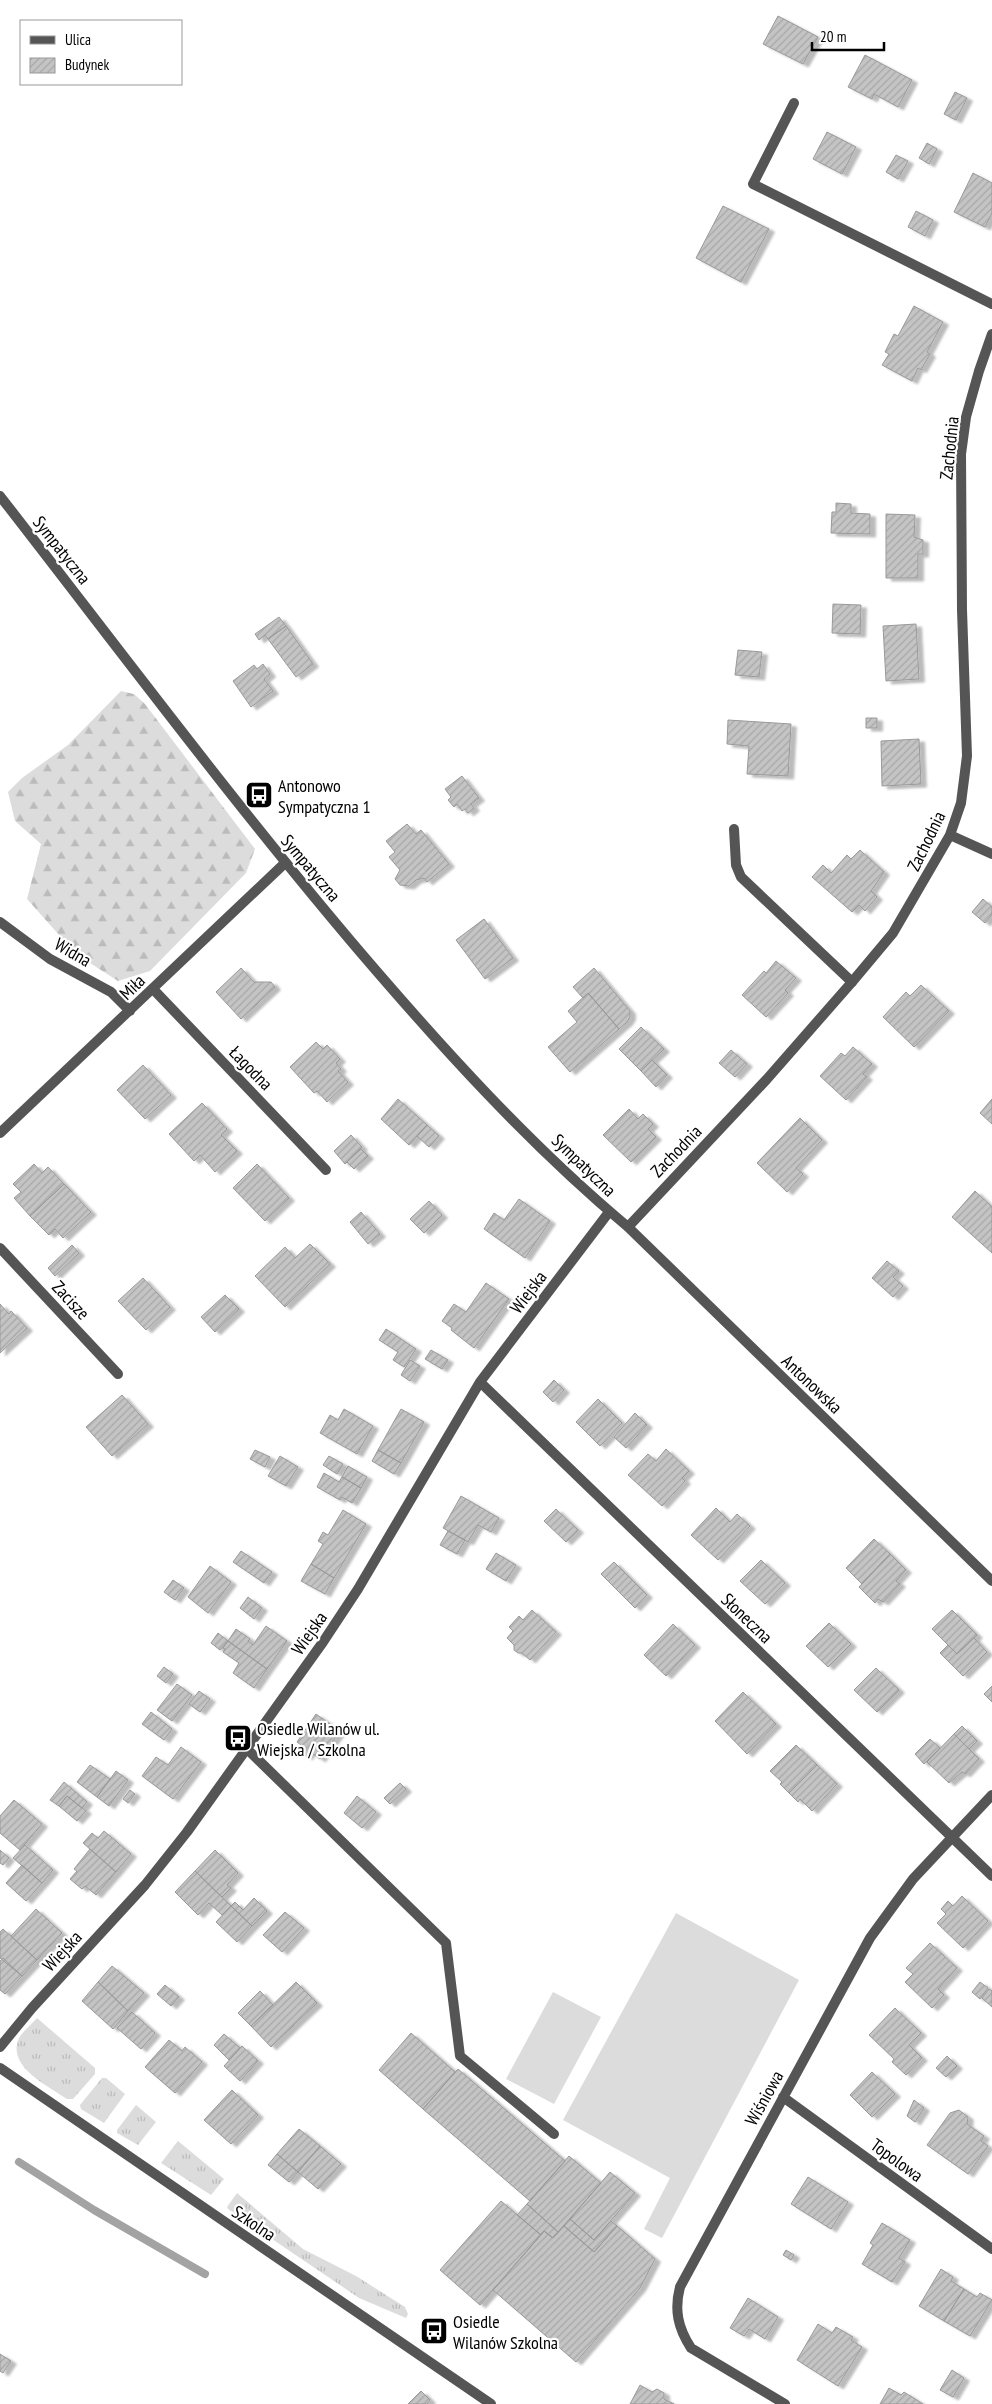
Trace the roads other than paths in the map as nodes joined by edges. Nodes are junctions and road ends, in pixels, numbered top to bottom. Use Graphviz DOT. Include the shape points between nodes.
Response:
graph roads {
  1 [pos="794,103"];
  2 [pos="992,304"];
  3 [pos="992,334"];
  4 [pos="0,496"];
  5 [pos="734,828"];
  6 [pos="950,835"];
  7 [pos="992,854"];
  8 [pos="284,863"];
  9 [pos="0,922"];
  10 [pos="852,982"];
  11 [pos="153,989"];
  12 [pos="130,1011"];
  13 [pos="0,1133"];
  14 [pos="326,1170"];
  15 [pos="609,1212"];
  16 [pos="628,1228"];
  17 [pos="0,1248"];
  18 [pos="118,1374"];
  19 [pos="480,1382"];
  20 [pos="992,1581"];
  21 [pos="247,1749"];
  22 [pos="992,1795"];
  23 [pos="951,1836"];
  24 [pos="992,1876"];
  25 [pos="0,2047"];
  26 [pos="0,2068"];
  27 [pos="782,2097"];
  28 [pos="554,2134"];
  29 [pos="992,2249"];
  30 [pos="491,2404"];
  31 [pos="785,2404"];
  1 -- 2 [label="street" via="754,184"];
  3 -- 6 [label="street, Zachodnia" via="966,417 961,454 967,756 961,803"];
  4 -- 8 [label="street, Sympatyczna"];
  5 -- 10 [label="street" via="736,865 741,877"];
  6 -- 7 [label="street"];
  6 -- 10 [label="street, Zachodnia" via="893,933"];
  8 -- 11 [label="street, Miła"];
  8 -- 15 [label="street, Sympatyczna" via="439,1044"];
  9 -- 12 [label="street, Widna" via="50,959 112,992"];
  10 -- 16 [label="street, Zachodnia"];
  11 -- 12 [label="street, Miła"];
  11 -- 14 [label="street, Łagodna"];
  12 -- 13 [label="street, Miła"];
  15 -- 16 [label="street, Antonowska"];
  15 -- 19 [label="street, Wiejska"];
  16 -- 20 [label="street, Antonowska"];
  17 -- 18 [label="street, Zacisze"];
  19 -- 21 [label="street, Wiejska" via="358,1589"];
  19 -- 23 [label="street, Słoneczna"];
  21 -- 25 [label="street, Wiejska" via="172,1852"];
  21 -- 28 [label="street" via="446,1943 460,2056"];
  22 -- 23 [label="street, Wiśniowa"];
  23 -- 24 [label="street, Słoneczna"];
  23 -- 27 [label="street, Wiśniowa" via="892,1906 870,1938"];
  26 -- 30 [label="street, Szkolna"];
  27 -- 29 [label="street, Topolowa"];
  27 -- 31 [label="street, Wiśniowa" via="687,2270 676,2299 676,2317 691,2348"];
}
